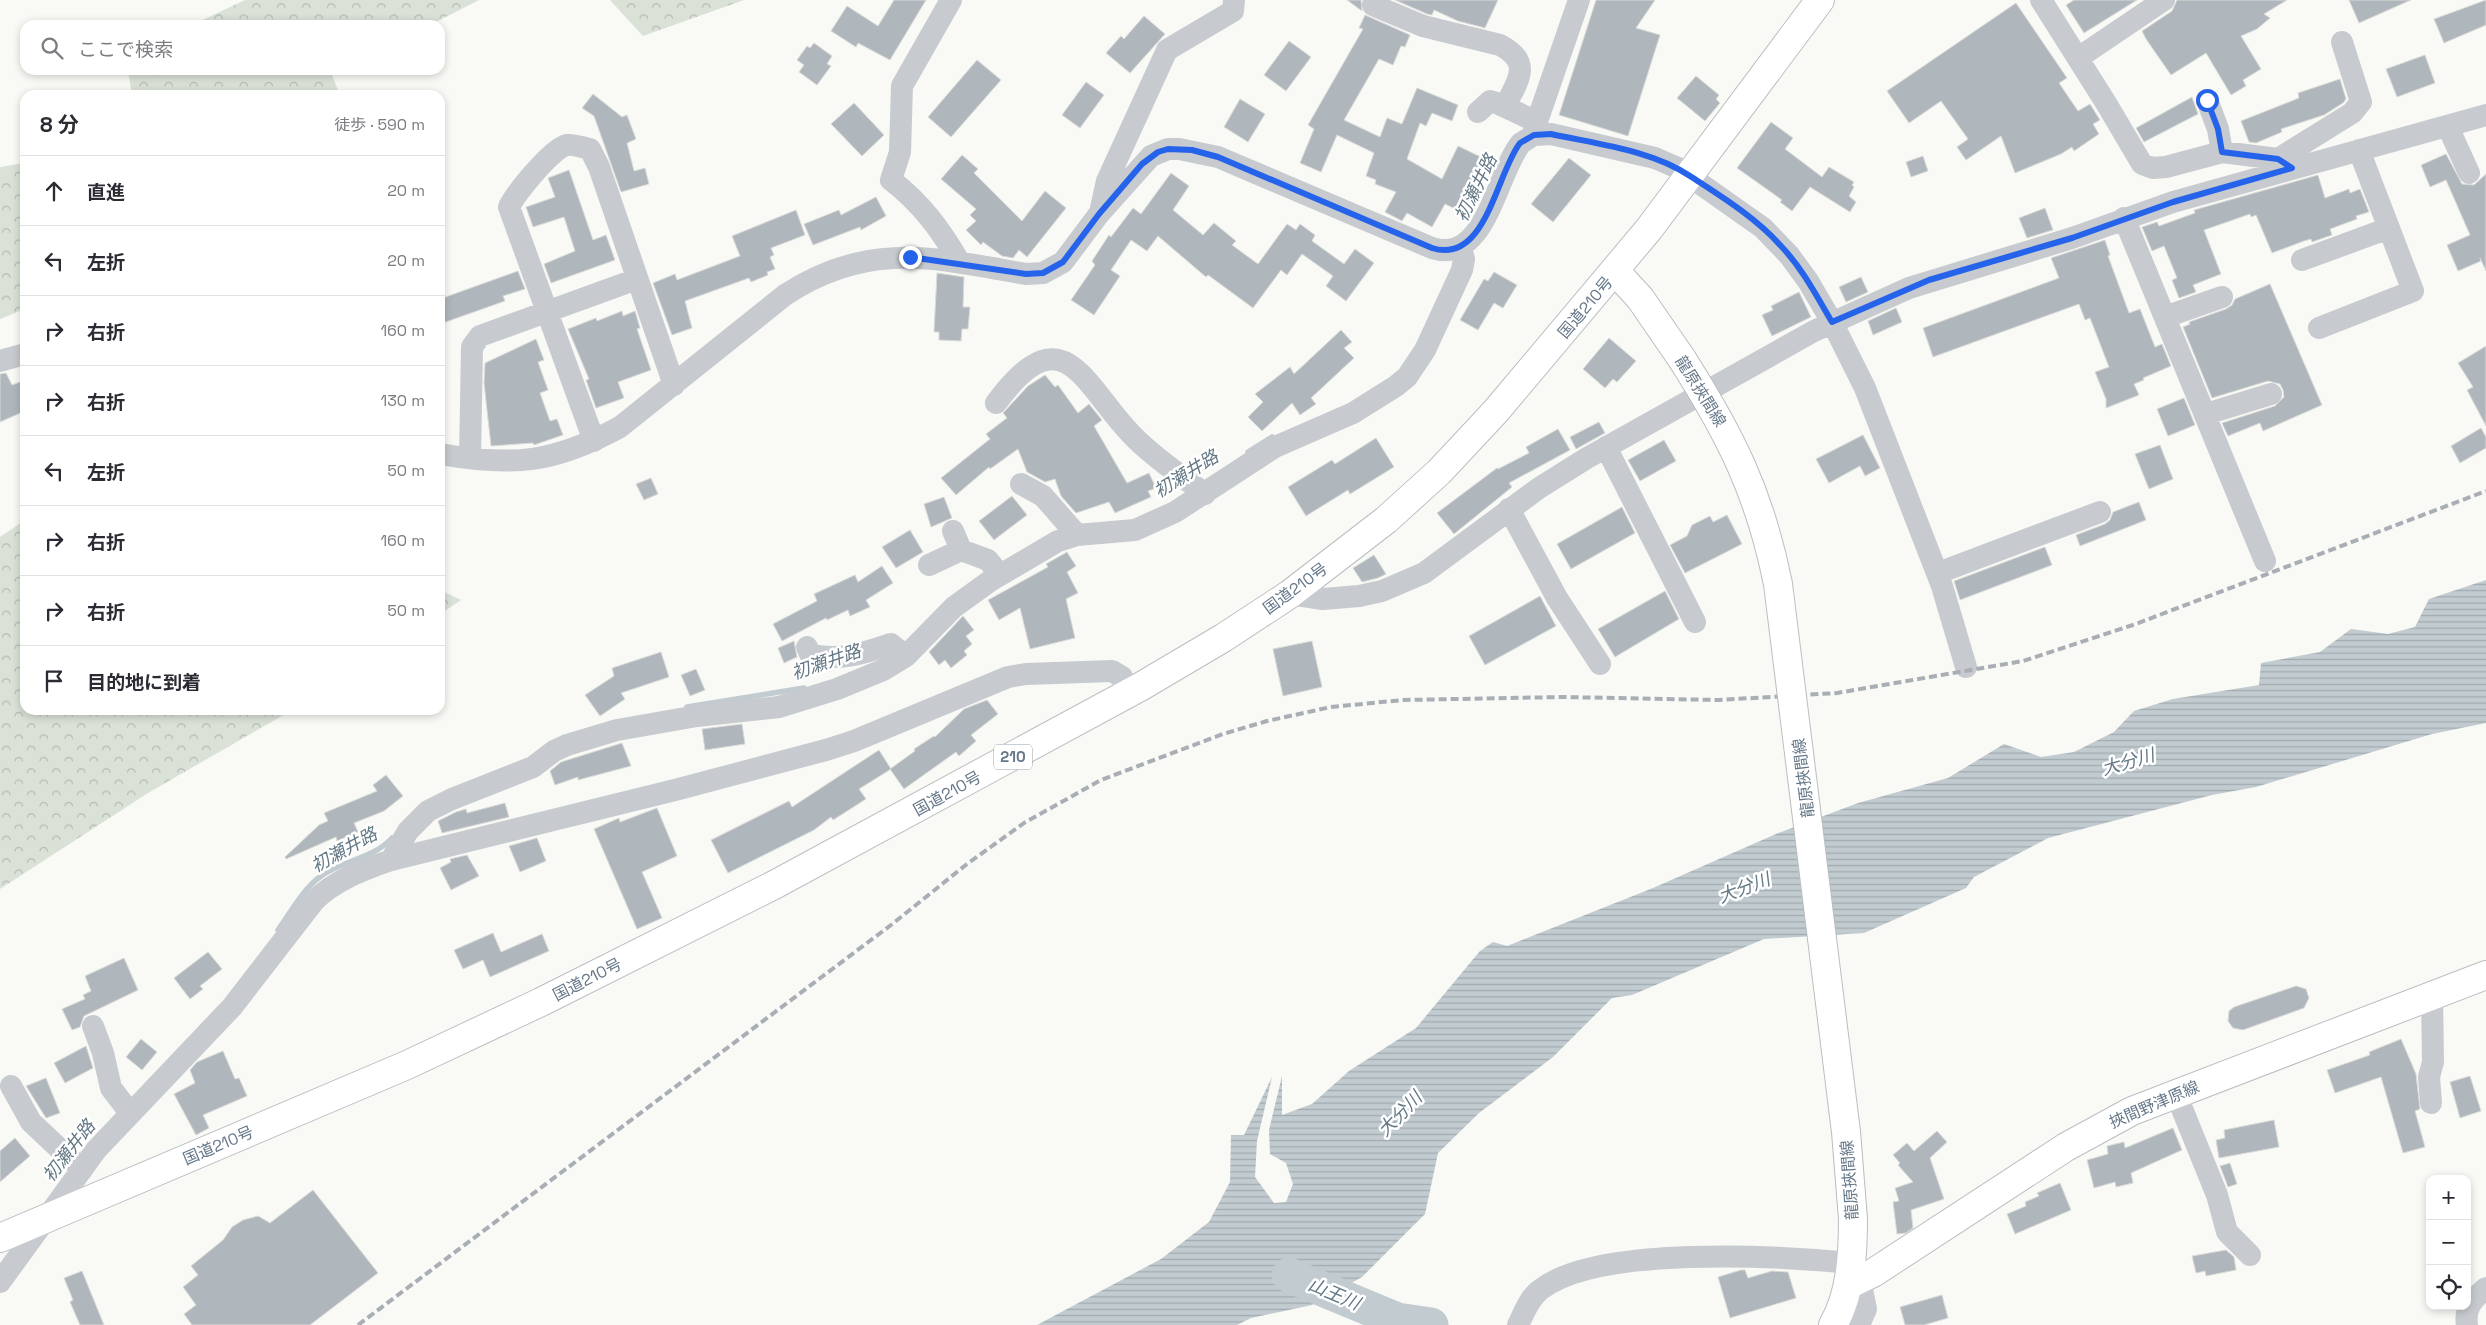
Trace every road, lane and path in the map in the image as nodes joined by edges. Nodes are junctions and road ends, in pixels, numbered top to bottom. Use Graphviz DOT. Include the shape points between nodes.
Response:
graph roads {
  1 [pos="951,0"];
  2 [pos="1234,0"];
  3 [pos="1579,0"];
  4 [pos="1820,0"];
  5 [pos="2041,0"];
  6 [pos="2164,0"];
  7 [pos="1373,5"];
  8 [pos="2342,42"];
  9 [pos="2078,58"];
  10 [pos="2207,100"];
  11 [pos="1505,106"];
  12 [pos="1478,112"];
  13 [pos="2486,115"];
  14 [pos="2448,127"];
  15 [pos="1534,129"];
  16 [pos="2359,150"];
  17 [pos="2222,152"];
  18 [pos="2285,164"];
  19 [pos="2469,173"];
  20 [pos="1690,176"];
  21 [pos="1099,214"];
  22 [pos="2124,218"];
  23 [pos="2389,228"];
  24 [pos="1461,248"];
  25 [pos="2302,260"];
  26 [pos="960,262"];
  27 [pos="1614,271"];
  28 [pos="638,279"];
  29 [pos="2222,297"];
  30 [pos="546,312"];
  31 [pos="2165,316"];
  32 [pos="1832,322"];
  33 [pos="2319,328"];
  34 [pos="20,355"];
  35 [pos="0,361"];
  36 [pos="674,385"];
  37 [pos="2271,394"];
  38 [pos="996,403"];
  39 [pos="2206,414"];
  40 [pos="594,441"];
  41 [pos="1606,447"];
  42 [pos="445,455"];
  43 [pos="470,458"];
  44 [pos="1021,484"];
  45 [pos="1205,494"];
  46 [pos="1510,509"];
  47 [pos="2100,512"];
  48 [pos="1077,535"];
  49 [pos="2265,561"];
  50 [pos="929,565"];
  51 [pos="1938,573"];
  52 [pos="1000,575"];
  53 [pos="1290,594"];
  54 [pos="1695,622"];
  55 [pos="807,647"];
  56 [pos="906,656"];
  57 [pos="1600,664"];
  58 [pos="1966,667"];
  59 [pos="1130,692"];
  60 [pos="391,860"];
  61 [pos="2486,975"];
  62 [pos="2432,996"];
  63 [pos="93,1026"];
  64 [pos="11,1086"];
  65 [pos="2176,1094"];
  66 [pos="2431,1103"];
  67 [pos="130,1114"];
  68 [pos="82,1170"];
  69 [pos="48,1216"];
  70 [pos="0,1238"];
  71 [pos="2250,1256"];
  72 [pos="1853,1276"];
  73 [pos="0,1282"];
  74 [pos="2486,1288"];
  75 [pos="1522,1318"];
  76 [pos="1833,1325"];
  77 [pos="1859,1325"];
  78 [pos="2468,1325"];
  1 -- 26 [label="street" via="902,86 900,152 891,180 911,195 941,230"];
  2 -- 21 [label="street" via="1234,11 1167,50 1107,181"];
  3 -- 15 [label="street"];
  4 -- 20 [label="main road, 国道210号 / 210"];
  5 -- 9 [label="street"];
  6 -- 9 [label="street"];
  7 -- 11 [label="street" via="1423,26 1510,50 1516,56 1521,71"];
  8 -- 18 [label="street" via="2361,102 2352,113"];
  9 -- 17 [label="street" via="2142,164 2152,168 2166,167"];
  10 -- 17 [label="street" via="2218,129"];
  11 -- 12 [label="street" via="1490,101"];
  11 -- 15 [label="street"];
  13 -- 14 [label="street"];
  14 -- 16 [label="street"];
  14 -- 19 [label="street"];
  15 -- 20 [label="street" via="1655,158"];
  15 -- 24 [label="street" via="1516,148 1482,223"];
  16 -- 18 [label="street"];
  16 -- 23 [label="street"];
  17 -- 18 [label="street"];
  18 -- 22 [label="street" via="2246,180"];
  20 -- 27 [label="main road, 国道210号 / 210"];
  20 -- 32 [label="street" via="1763,228 1782,246"];
  21 -- 24 [label="street" via="1151,156 1168,149 1179,149 1206,153 1232,162 1432,248 1448,252"];
  21 -- 26 [label="street" via="1063,262 1043,273 1026,274"];
  22 -- 31 [label="street"];
  22 -- 32 [label="street" via="2072,238 1909,288"];
  23 -- 25 [label="street"];
  23 -- 33 [label="street" via="2414,291"];
  24 -- 45 [label="street" via="1462,270 1425,350 1407,377 1366,406 1275,447"];
  26 -- 36 [label="street" via="923,257 881,258 817,276 778,300"];
  27 -- 53 [label="main road, 国道210号 / 210" via="1496,412 1446,465 1386,520"];
  27 -- 72 [label="main road, 龍原挾間線, bridge" via="1640,298 1726,431 1747,476 1766,531 1778,584 1844,1122 1853,1219"];
  28 -- 30 [label="street"];
  28 -- 30 [label="street" via="590,149 568,145 557,151 515,196 509,207"];
  28 -- 36 [label="street"];
  29 -- 31 [label="street"];
  30 -- 40 [label="street"];
  30 -- 43 [label="street" via="480,336 472,346"];
  31 -- 39 [label="street"];
  32 -- 41 [label="street"];
  32 -- 51 [label="street" via="1865,388"];
  34 -- 35 [label="street"];
  36 -- 40 [label="street" via="620,427"];
  37 -- 39 [label="street"];
  38 -- 45 [label="street" via="1016,377 1032,365 1047,361 1067,363 1084,375 1135,438"];
  39 -- 49 [label="street"];
  40 -- 43 [label="street" via="555,456 506,463"];
  41 -- 46 [label="street"];
  41 -- 54 [label="street"];
  42 -- 43 [label="street"];
  44 -- 48 [label="street" via="1043,496"];
  45 -- 48 [label="street" via="1135,530"];
  46 -- 53 [label="street" via="1430,570 1390,588 1333,599"];
  46 -- 57 [label="street" via="1557,598"];
  47 -- 51 [label="street"];
  48 -- 52 [label="street" via="1058,541"];
  50 -- 52 [label="street" via="957,540 988,560"];
  51 -- 58 [label="street"];
  52 -- 56 [label="street" via="944,615"];
  53 -- 59 [label="main road, 国道210号 / 210" via="1223,638"];
  55 -- 56 [label="street" via="810,654 826,659 868,652 891,644"];
  56 -- 60 [label="street" via="861,679 798,702 618,730 567,745 533,766 428,811 408,831"];
  59 -- 60 [label="street" via="1122,677 1112,671 1008,677 826,750"];
  59 -- 69 [label="main road, 国道210号 / 210" via="852,845 541,1002 407,1065"];
  60 -- 67 [label="street" via="346,878 322,892 232,1007"];
  61 -- 62 [label="main road, 挾間野津原線"];
  62 -- 65 [label="main road, 挾間野津原線"];
  62 -- 66 [label="street"];
  63 -- 67 [label="street" via="111,1088"];
  64 -- 68 [label="street" via="31,1122"];
  65 -- 71 [label="street" via="2205,1164 2226,1232"];
  65 -- 72 [label="main road, 挾間野津原線" via="2132,1111 2085,1135 1906,1253"];
  67 -- 68 [label="street"];
  68 -- 69 [label="street"];
  69 -- 70 [label="main road, 国道210号 / 210"];
  69 -- 73 [label="street"];
  72 -- 75 [label="street" via="1696,1257 1611,1263 1549,1283 1533,1296"];
  72 -- 76 [label="main road, 龍原挾間線"];
  72 -- 77 [label="street" via="1867,1302"];
  74 -- 78 [label="street" via="2466,1310"];
}
